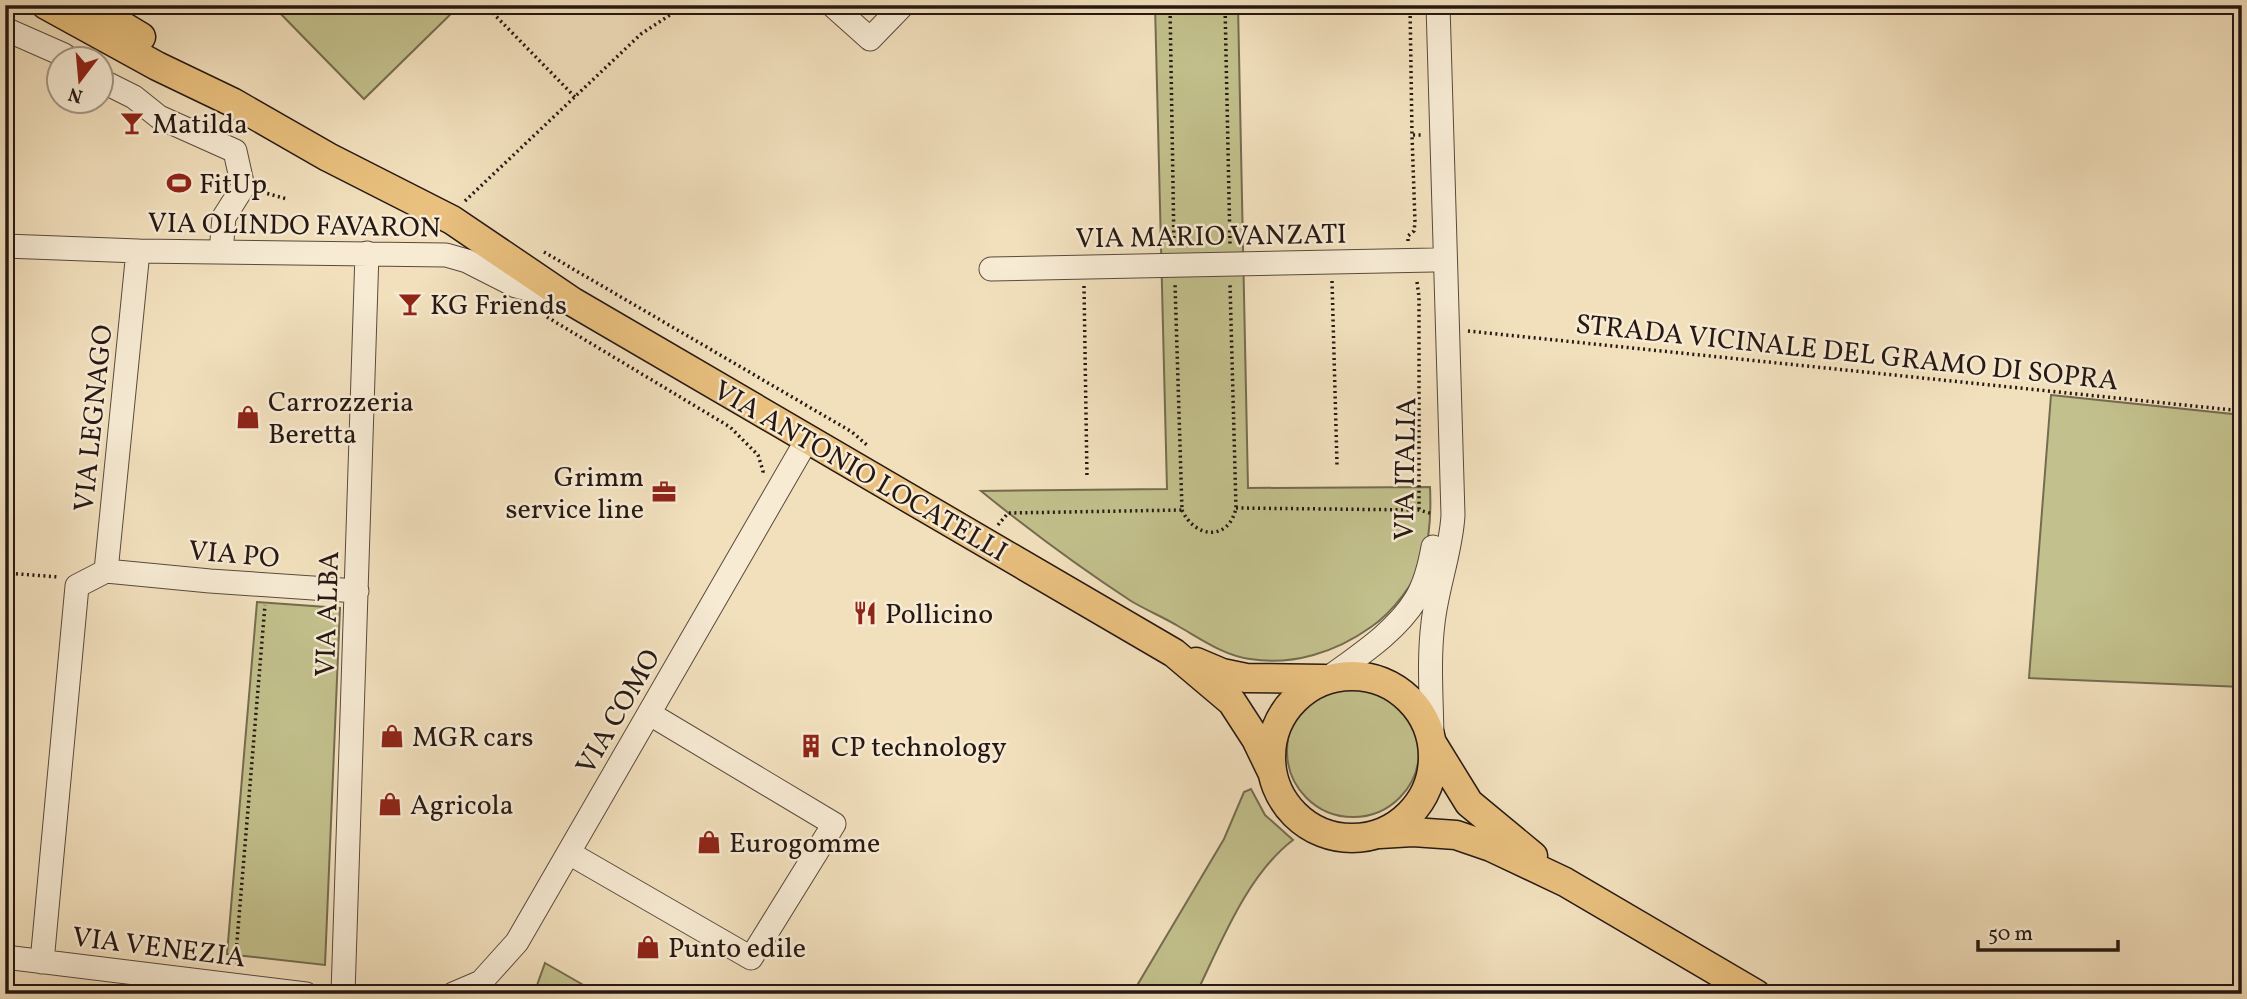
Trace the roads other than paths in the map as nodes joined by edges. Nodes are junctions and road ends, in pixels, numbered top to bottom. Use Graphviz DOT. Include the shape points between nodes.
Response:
graph roads {
  1 [pos="46,5"];
  2 [pos="88,5"];
  3 [pos="832,5"];
  4 [pos="903,5"];
  5 [pos="1427,5"];
  6 [pos="1438,5"];
  7 [pos="5,29"];
  8 [pos="46,46"];
  9 [pos="116,88"];
  10 [pos="232,102"];
  11 [pos="328,157"];
  12 [pos="1442,184"];
  13 [pos="5,246"];
  14 [pos="138,251"];
  15 [pos="222,252"];
  16 [pos="367,253"];
  17 [pos="1433,260"];
  18 [pos="991,269"];
  19 [pos="561,295"];
  20 [pos="1449,341"];
  21 [pos="808,438"];
  22 [pos="97,575"];
  23 [pos="357,591"];
  24 [pos="1174,653"];
  25 [pos="1327,679"];
  26 [pos="650,714"];
  27 [pos="1432,744"];
  28 [pos="1272,772"];
  29 [pos="1378,834"];
  30 [pos="569,853"];
  31 [pos="1565,882"];
  32 [pos="5,957"];
  33 [pos="42,962"];
  34 [pos="306,994"];
  35 [pos="342,994"];
  36 [pos="454,994"];
  37 [pos="1756,994"];
  1 -- 10 [label="main road, VIA ANTONIO LOCATELLI"];
  2 -- 10 [label="main road, VIA ANTONIO LOCATELLI" via="167,53"];
  3 -- 4 [label="street" via="870,39"];
  5 -- 17 [label="street, VIA ITALIA" via="1421,135"];
  6 -- 12 [label="street, VIA ITALIA"];
  7 -- 8 [label="street"];
  9 -- 15 [label="street" via="159,117 235,151 243,187 224,217"];
  10 -- 11 [label="main road, VIA ANTONIO LOCATELLI"];
  11 -- 19 [label="main road, VIA ANTONIO LOCATELLI" via="432,229"];
  11 -- 19 [label="main road, VIA ANTONIO LOCATELLI" via="452,220"];
  12 -- 17 [label="street, VIA ITALIA" via="1439,250"];
  12 -- 20 [label="street, VIA ITALIA"];
  13 -- 14 [label="street, VIA OLINDO FAVARON"];
  14 -- 15 [label="street, VIA OLINDO FAVARON"];
  14 -- 22 [label="street, VIA LEGNAGO"];
  15 -- 16 [label="street, VIA OLINDO FAVARON"];
  16 -- 19 [label="street, VIA OLINDO FAVARON" via="446,255 516,286"];
  16 -- 23 [label="street, VIA ALBA"];
  17 -- 18 [label="street, VIA MARIO VANZATI"];
  17 -- 20 [label="street, VIA ITALIA" via="1442,282 1443,328"];
  17 -- 25 [label="street, VIA ITALIA" via="1428,513 1437,533 1430,565 1417,598 1394,626"];
  19 -- 21 [label="main road, VIA ANTONIO LOCATELLI"];
  20 -- 27 [label="street, VIA ITALIA" via="1453,515 1431,636"];
  21 -- 24 [label="main road, VIA ANTONIO LOCATELLI"];
  21 -- 26 [label="street, VIA COMO"];
  22 -- 23 [label="street, VIA PO"];
  22 -- 33 [label="street, VIA LEGNAGO" via="77,586"];
  23 -- 35 [label="street, VIA ALBA"];
  24 -- 25 [label="main road, VIA ANTONIO LOCATELLI" via="1245,678"];
  24 -- 28 [label="main road, VIA ANTONIO LOCATELLI" via="1232,702"];
  25 -- 27 [label="main road" via="1364,676 1397,689 1420,713"];
  25 -- 28 [label="main road" via="1303,691 1283,712 1271,743"];
  26 -- 30 [label="street, VIA COMO"];
  26 -- 30 [label="street" via="834,824 751,958"];
  27 -- 29 [label="main road" via="1432,769 1423,797 1404,819"];
  27 -- 31 [label="main road" via="1469,803"];
  28 -- 29 [label="main road" via="1285,804 1309,826 1343,838"];
  29 -- 31 [label="main road" via="1456,835"];
  30 -- 36 [label="street, VIA COMO" via="517,942 481,982"];
  31 -- 37 [label="main road"];
  32 -- 33 [label="street, VIA VENEZIA"];
  33 -- 34 [label="street, VIA VENEZIA"];
}
